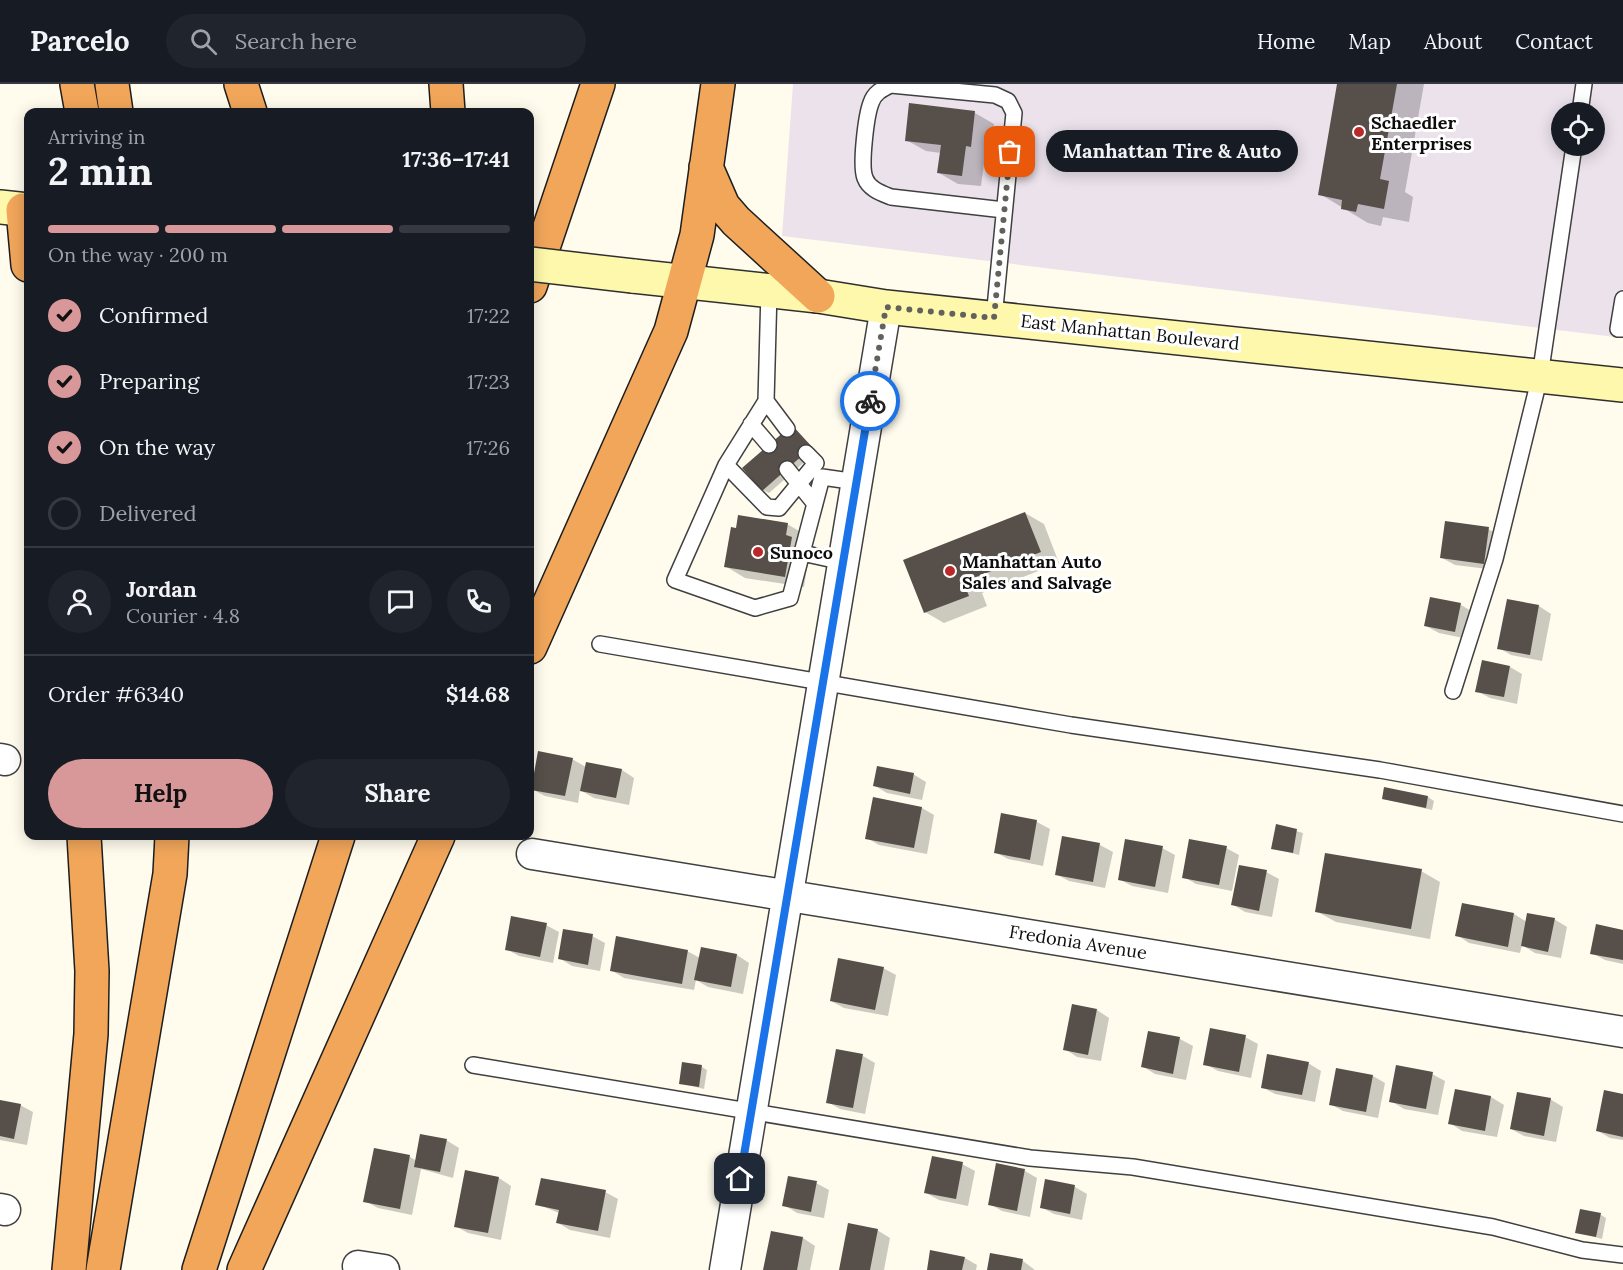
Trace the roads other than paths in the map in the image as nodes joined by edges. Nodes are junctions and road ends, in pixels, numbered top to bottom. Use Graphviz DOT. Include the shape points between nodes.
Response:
graph roads {
  1 [pos="77,84"];
  2 [pos="112,84"];
  3 [pos="241,84"];
  4 [pos="446,84"];
  5 [pos="597,84"];
  6 [pos="718,84"];
  7 [pos="1584,84"];
  8 [pos="1581,102"];
  9 [pos="81,108"];
  10 [pos="115,108"];
  11 [pos="249,108"];
  12 [pos="448,108"];
  13 [pos="1573,156"];
  14 [pos="706,167"];
  15 [pos="17,209"];
  16 [pos="1004,210"];
  17 [pos="24,245"];
  18 [pos="534,264"];
  19 [pos="534,274"];
  20 [pos="686,281"];
  21 [pos="769,291"];
  22 [pos="818,296"];
  23 [pos="1623,299"];
  24 [pos="886,307"];
  25 [pos="994,318"];
  26 [pos="1623,329"];
  27 [pos="1540,376"];
  28 [pos="1623,385"];
  29 [pos="766,401"];
  30 [pos="751,424"];
  31 [pos="788,429"];
  32 [pos="769,445"];
  33 [pos="806,453"];
  34 [pos="726,465"];
  35 [pos="787,469"];
  36 [pos="857,482"];
  37 [pos="799,484"];
  38 [pos="815,504"];
  39 [pos="802,553"];
  40 [pos="843,562"];
  41 [pos="534,637"];
  42 [pos="600,644"];
  43 [pos="824,680"];
  44 [pos="1453,691"];
  45 [pos="1623,814"];
  46 [pos="84,840"];
  47 [pos="172,840"];
  48 [pos="337,840"];
  49 [pos="436,840"];
  50 [pos="532,854"];
  51 [pos="788,894"];
  52 [pos="1623,1032"];
  53 [pos="473,1065"];
  54 [pos="751,1111"];
  55 [pos="1623,1255"];
  56 [pos="69,1270"];
  57 [pos="103,1270"];
  58 [pos="199,1270"];
  59 [pos="244,1270"];
  60 [pos="724,1270"];
  1 -- 9 [label="highway"];
  2 -- 10 [label="highway"];
  3 -- 11 [label="highway"];
  4 -- 12 [label="highway"];
  5 -- 19 [label="highway"];
  6 -- 14 [label="highway"];
  7 -- 8 [label="lane"];
  13 -- 27 [label="lane"];
  14 -- 20 [label="highway" via="697,236"];
  14 -- 22 [label="highway" via="723,206 736,221"];
  15 -- 17 [label="highway"];
  16 -- 16 [label="lane" via="1014,113 1008,101 995,95 891,85 878,91 871,103 863,165 865,179 878,192 891,197"];
  16 -- 25 [label="lane"];
  18 -- 20 [label="street, East Manhattan Boulevard, bridge"];
  20 -- 21 [label="street, East Manhattan Boulevard"];
  20 -- 41 [label="highway" via="665,347"];
  21 -- 22 [label="street, East Manhattan Boulevard"];
  21 -- 29 [label="lane"];
  22 -- 24 [label="street, East Manhattan Boulevard"];
  23 -- 26 [label="lane" via="1618,328"];
  24 -- 25 [label="street, East Manhattan Boulevard"];
  24 -- 36 [label="street"];
  25 -- 27 [label="street, East Manhattan Boulevard"];
  27 -- 28 [label="street, East Manhattan Boulevard"];
  27 -- 44 [label="lane" via="1495,559"];
  29 -- 30 [label="lane"];
  29 -- 31 [label="lane"];
  30 -- 32 [label="lane"];
  30 -- 34 [label="lane"];
  33 -- 37 [label="lane" via="816,464"];
  34 -- 37 [label="lane" via="767,507 779,508"];
  34 -- 39 [label="lane" via="675,580 755,608 790,598"];
  35 -- 37 [label="lane"];
  36 -- 38 [label="lane" via="822,477"];
  36 -- 40 [label="street"];
  37 -- 38 [label="lane"];
  38 -- 39 [label="lane"];
  39 -- 40 [label="lane"];
  40 -- 43 [label="street"];
  42 -- 43 [label="lane"];
  43 -- 45 [label="lane" via="1071,725 1380,771"];
  43 -- 51 [label="street"];
  46 -- 56 [label="highway" via="91,1034"];
  47 -- 57 [label="highway" via="170,874"];
  48 -- 58 [label="highway"];
  49 -- 59 [label="highway"];
  50 -- 51 [label="street, Fredonia Avenue"];
  51 -- 52 [label="street, Fredonia Avenue"];
  51 -- 54 [label="street"];
  53 -- 54 [label="lane"];
  54 -- 55 [label="lane" via="1030,1158 1133,1167 1493,1227 1582,1250"];
  54 -- 60 [label="street"];
}
